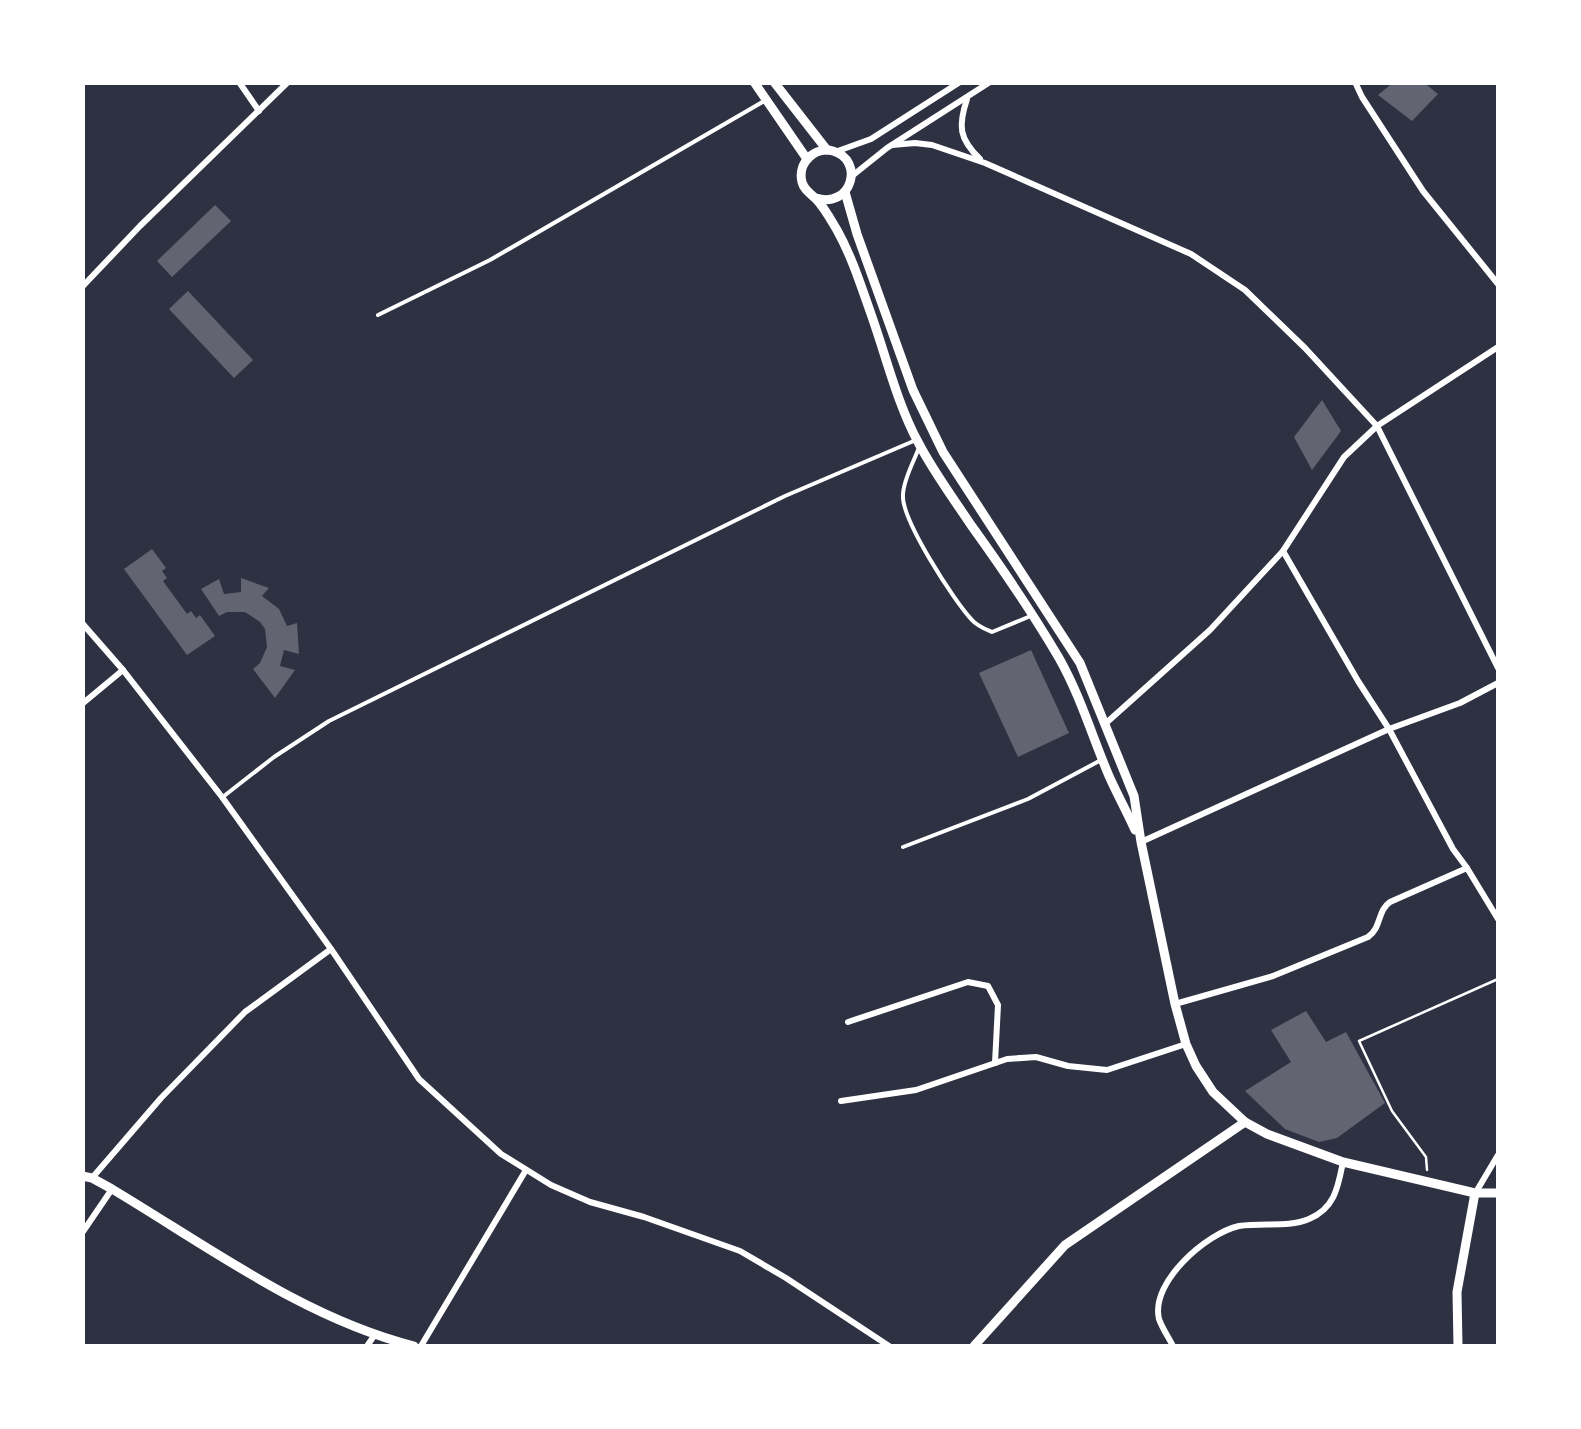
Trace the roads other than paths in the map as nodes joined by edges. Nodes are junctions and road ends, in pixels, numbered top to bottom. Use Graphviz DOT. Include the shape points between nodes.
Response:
graph roads {
  1 [pos="239,82"];
  2 [pos="288,82"];
  3 [pos="754,82"];
  4 [pos="774,82"];
  5 [pos="960,82"];
  6 [pos="990,82"];
  7 [pos="1355,82"];
  8 [pos="968,97"];
  9 [pos="766,100"];
  10 [pos="260,111"];
  11 [pos="892,145"];
  12 [pos="831,151"];
  13 [pos="807,159"];
  14 [pos="985,163"];
  15 [pos="852,177"];
  16 [pos="846,192"];
  17 [pos="816,198"];
  18 [pos="1498,284"];
  19 [pos="82,287"];
  20 [pos="378,314"];
  21 [pos="1498,347"];
  22 [pos="1377,426"];
  23 [pos="918,443"];
  24 [pos="1283,551"];
  25 [pos="1033,615"];
  26 [pos="82,623"];
  27 [pos="1498,668"];
  28 [pos="124,670"];
  29 [pos="1498,683"];
  30 [pos="82,704"];
  31 [pos="1104,724"];
  32 [pos="1389,729"];
  33 [pos="1103,759"];
  34 [pos="222,797"];
  35 [pos="1141,842"];
  36 [pos="903,847"];
  37 [pos="1467,868"];
  38 [pos="1498,920"];
  39 [pos="331,949"];
  40 [pos="1175,1004"];
  41 [pos="848,1022"];
  42 [pos="1186,1044"];
  43 [pos="995,1063"];
  44 [pos="841,1101"];
  45 [pos="1245,1122"];
  46 [pos="1498,1155"];
  47 [pos="1342,1162"];
  48 [pos="526,1170"];
  49 [pos="87,1177"];
  50 [pos="112,1189"];
  51 [pos="1476,1193"];
  52 [pos="1498,1193"];
  53 [pos="82,1234"];
  54 [pos="374,1336"];
  55 [pos="366,1346"];
  56 [pos="418,1346"];
  57 [pos="889,1346"];
  58 [pos="975,1346"];
  59 [pos="1173,1346"];
  60 [pos="1458,1346"];
  1 -- 10 [label="street"];
  2 -- 10 [label="street"];
  3 -- 9 [label="main road"];
  4 -- 12 [label="main road"];
  5 -- 12 [label="street" via="871,139"];
  6 -- 8 [label="street"];
  7 -- 18 [label="street" via="1423,190"];
  8 -- 11 [label="street"];
  8 -- 14 [label="street" via="963,138"];
  9 -- 13 [label="main road"];
  9 -- 20 [label="lane" via="490,260"];
  10 -- 19 [label="street"];
  11 -- 14 [label="street" via="932,146"];
  11 -- 15 [label="street"];
  12 -- 13 [label="main road"];
  12 -- 15 [label="main road" via="848,162"];
  13 -- 17 [label="main road" via="802,180"];
  14 -- 22 [label="street" via="1191,254 1245,290"];
  15 -- 16 [label="main road"];
  16 -- 17 [label="main road"];
  16 -- 31 [label="main road" via="926,420 1080,663"];
  17 -- 23 [label="main road" via="856,272"];
  21 -- 22 [label="street"];
  22 -- 24 [label="street" via="1344,457"];
  22 -- 27 [label="street"];
  23 -- 25 [label="main road"];
  23 -- 25 [label="lane" via="902,495 950,591 974,624 992,632"];
  23 -- 34 [label="lane" via="785,496 329,721"];
  24 -- 31 [label="street" via="1210,630"];
  24 -- 32 [label="street"];
  25 -- 33 [label="main road" via="1079,697"];
  26 -- 28 [label="street"];
  28 -- 30 [label="street"];
  28 -- 34 [label="street"];
  29 -- 32 [label="street"];
  31 -- 35 [label="main road" via="1134,796"];
  32 -- 35 [label="street"];
  32 -- 37 [label="street"];
  33 -- 35 [label="main road"];
  33 -- 36 [label="lane" via="1028,799"];
  34 -- 39 [label="street"];
  35 -- 40 [label="main road"];
  37 -- 38 [label="street"];
  37 -- 40 [label="street" via="1387,904 1368,937 1274,976"];
  39 -- 48 [label="street" via="419,1078"];
  39 -- 49 [label="street" via="245,1012"];
  40 -- 42 [label="main road"];
  41 -- 43 [label="street" via="968,982 988,986 998,1005"];
  42 -- 43 [label="street" via="1106,1070 1036,1057"];
  42 -- 45 [label="main road" via="1214,1092"];
  43 -- 44 [label="street" via="916,1090"];
  45 -- 47 [label="main road"];
  45 -- 58 [label="main road" via="1065,1245"];
  46 -- 51 [label="street"];
  47 -- 51 [label="main road"];
  47 -- 59 [label="street" via="1338,1192 1308,1219 1238,1226 1186,1256 1162,1292 1158,1316"];
  48 -- 56 [label="street"];
  48 -- 57 [label="street" via="590,1202 740,1252"];
  49 -- 50 [label="main road"];
  50 -- 53 [label="street"];
  50 -- 54 [label="main road" via="298,1302"];
  51 -- 52 [label="main road"];
  51 -- 60 [label="main road" via="1457,1292"];
  54 -- 55 [label="street"];
  54 -- 56 [label="main road"];
}
